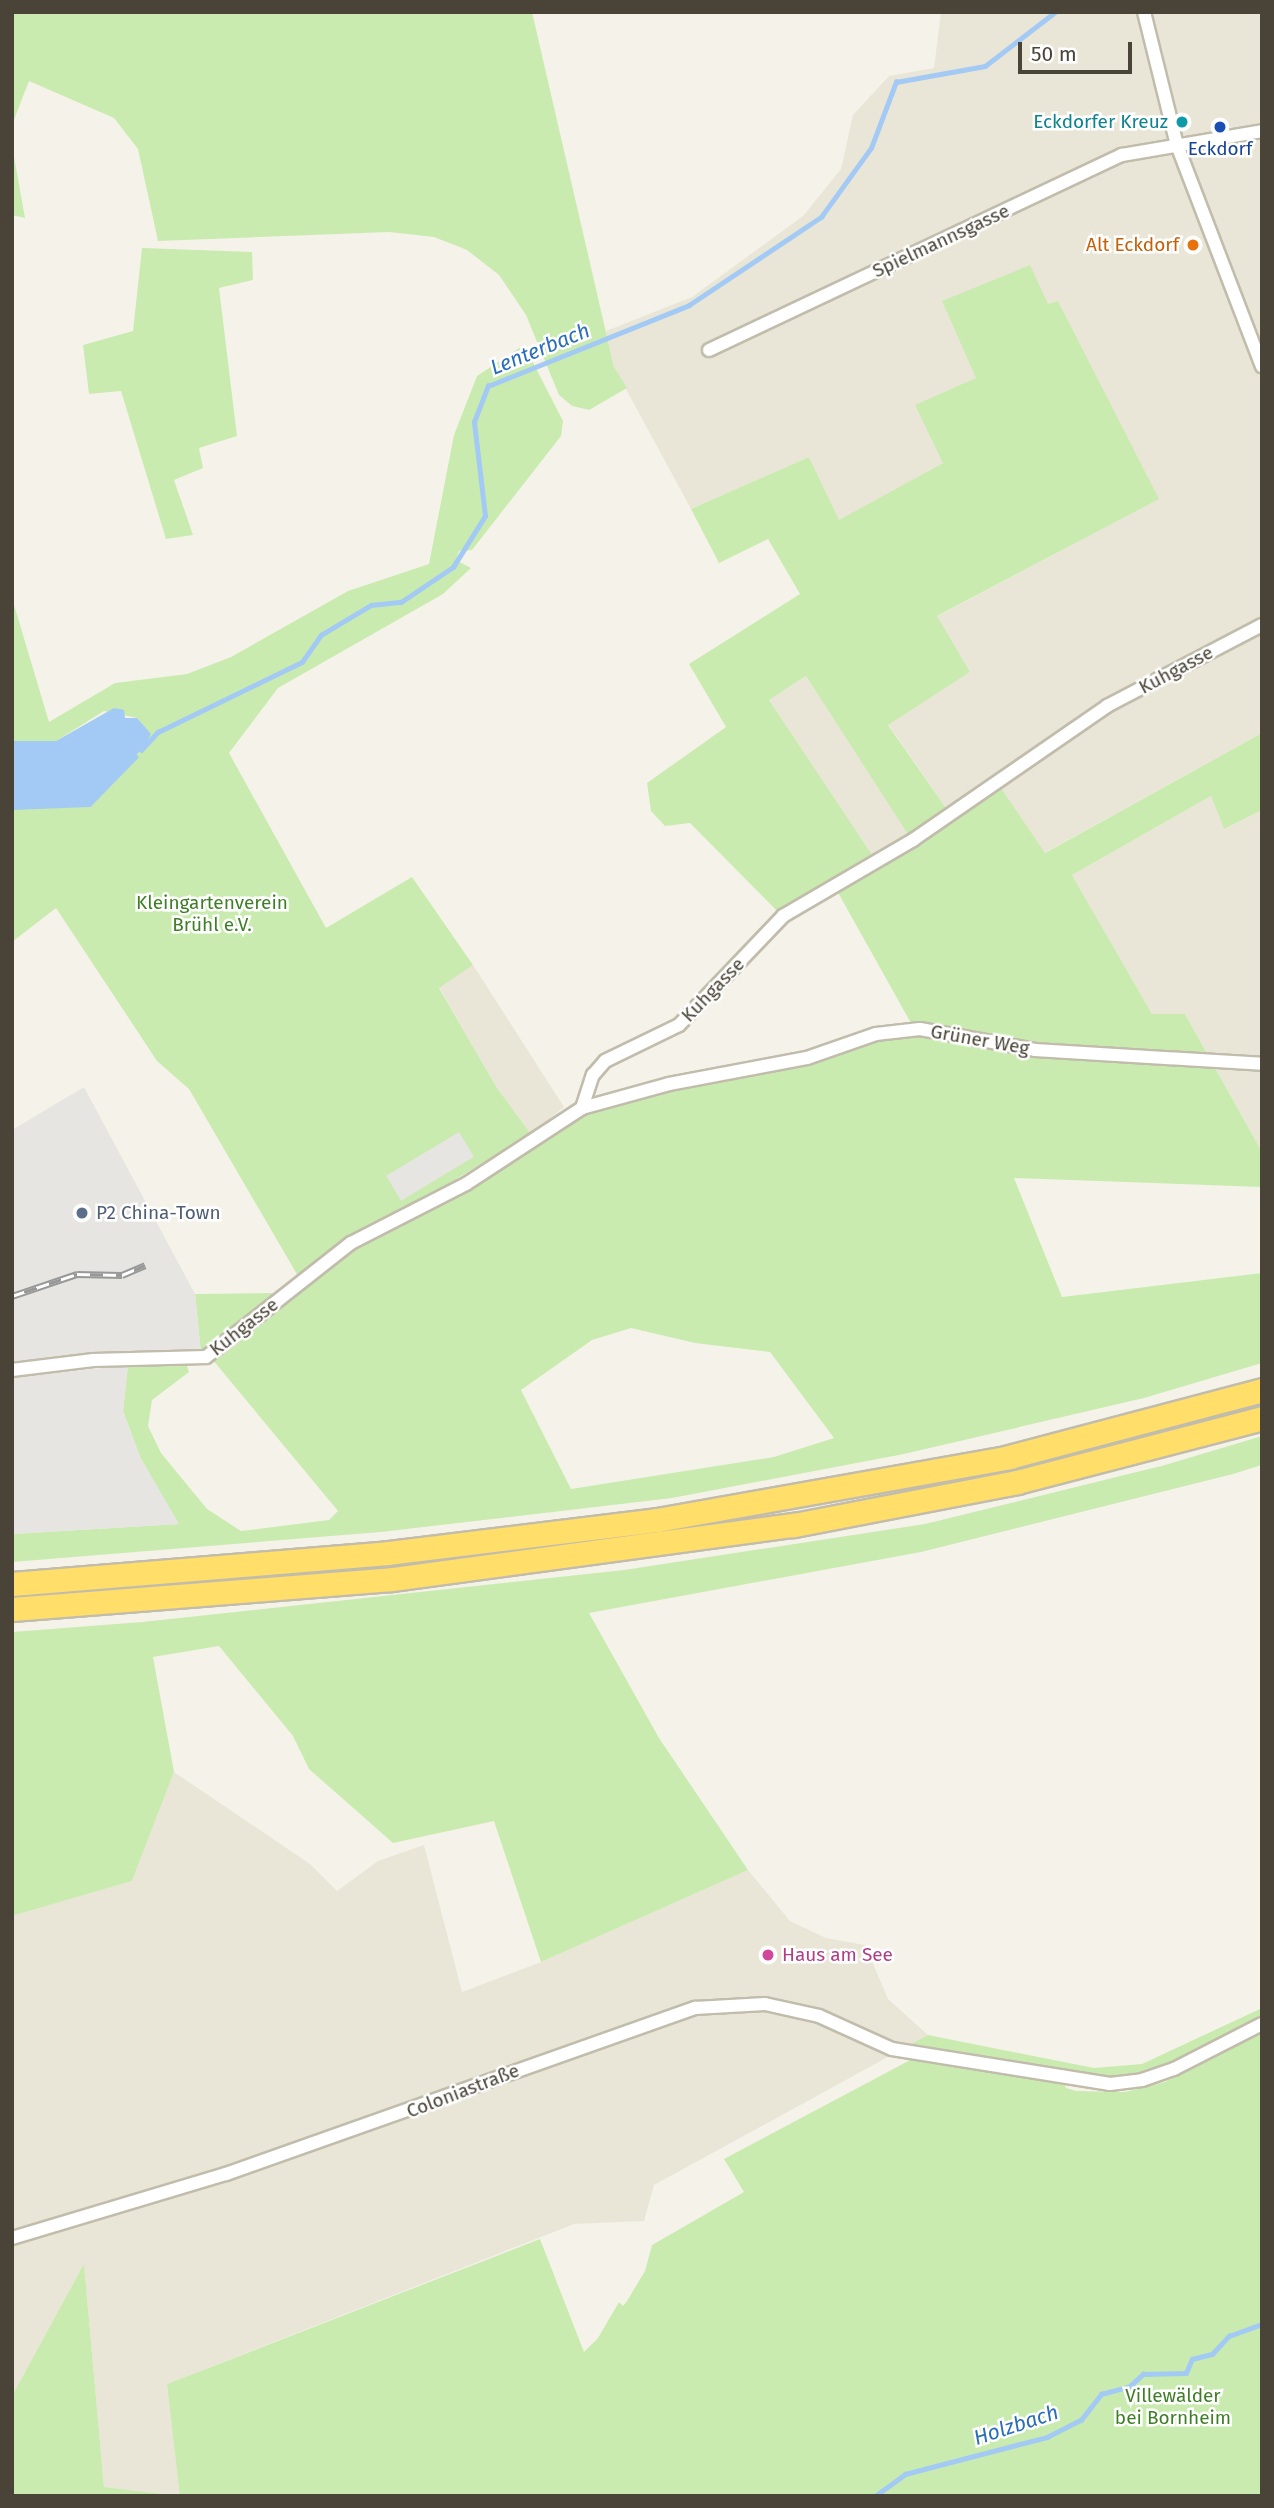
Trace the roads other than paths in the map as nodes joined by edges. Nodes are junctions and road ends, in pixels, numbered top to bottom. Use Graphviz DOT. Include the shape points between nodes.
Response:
graph roads {
  1 [pos="1144,12"];
  2 [pos="1262,131"];
  3 [pos="1177,145"];
  4 [pos="709,349"];
  5 [pos="1262,366"];
  6 [pos="1262,625"];
  7 [pos="1262,1064"];
  8 [pos="582,1108"];
  9 [pos="12,1370"];
  10 [pos="1262,1390"];
  11 [pos="1262,1418"];
  12 [pos="12,1584"];
  13 [pos="12,1609"];
  14 [pos="1262,2024"];
  15 [pos="12,2238"];
  1 -- 3 [label="street"];
  2 -- 3 [label="street, Spielmannsgasse"];
  3 -- 4 [label="street, Spielmannsgasse" via="1122,155"];
  3 -- 5 [label="street"];
  6 -- 8 [label="street, Kuhgasse" via="1107,706 913,840 783,916 679,1025 606,1061 593,1075"];
  7 -- 8 [label="street, Grüner Weg" via="1035,1050 920,1029 876,1034 807,1058 669,1084"];
  8 -- 9 [label="street, Kuhgasse" via="460,1187 351,1243 206,1357 93,1360"];
  10 -- 12 [label="highway" via="1009,1457 670,1518 388,1553"];
  11 -- 13 [label="highway" via="1017,1482 794,1525 392,1578"];
  14 -- 15 [label="street, Coloniastraße" via="1174,2069 1143,2080 1110,2084 892,2049 820,2016 765,2004 695,2008 226,2174"];
}
